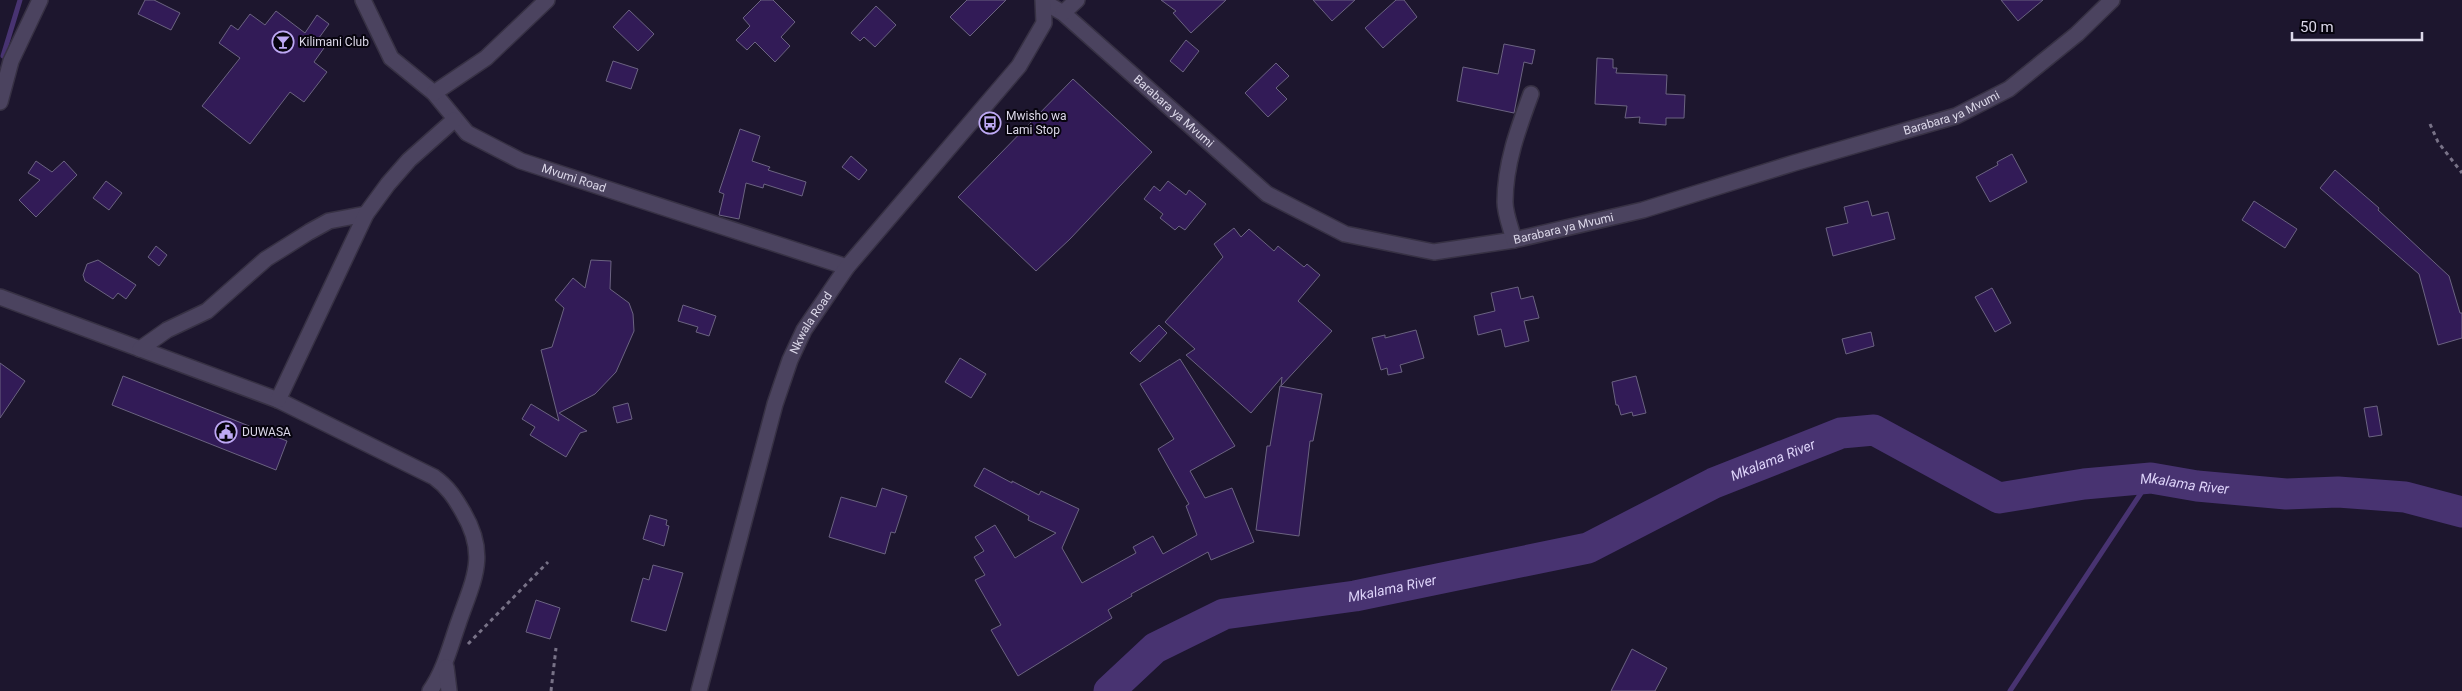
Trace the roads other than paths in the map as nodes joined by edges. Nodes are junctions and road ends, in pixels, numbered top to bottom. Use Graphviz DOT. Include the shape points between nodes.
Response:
graph roads {
  1 [pos="40,0"];
  2 [pos="363,0"];
  3 [pos="547,0"];
  4 [pos="1077,0"];
  5 [pos="2112,0"];
  6 [pos="1044,1"];
  7 [pos="1063,13"];
  8 [pos="6,59"];
  9 [pos="434,93"];
  10 [pos="1531,94"];
  11 [pos="0,102"];
  12 [pos="454,120"];
  13 [pos="366,214"];
  14 [pos="1514,240"];
  15 [pos="847,267"];
  16 [pos="0,297"];
  17 [pos="140,349"];
  18 [pos="278,400"];
  19 [pos="446,667"];
  20 [pos="430,691"];
  21 [pos="449,691"];
  22 [pos="699,691"];
  1 -- 8 [label="street"];
  2 -- 9 [label="street, Mvumi Road" via="391,58"];
  3 -- 9 [label="street" via="486,58"];
  4 -- 7 [label="street"];
  5 -- 14 [label="street, Barabara ya Mvumi" via="2009,89 1956,116 1643,210"];
  6 -- 7 [label="street, Barabara ya Mvumi"];
  6 -- 15 [label="street, Nkwala Road" via="1045,19 1019,66"];
  7 -- 14 [label="street, Barabara ya Mvumi" via="1267,194 1337,230 1434,252"];
  8 -- 11 [label="street"];
  9 -- 12 [label="street, Mvumi Road"];
  10 -- 14 [label="street" via="1512,147 1507,177 1505,204"];
  12 -- 13 [label="street" via="409,160"];
  12 -- 15 [label="street, Mvumi Road" via="467,133 521,161"];
  13 -- 17 [label="street" via="329,221 293,242 266,259 208,312 167,330"];
  13 -- 18 [label="street"];
  15 -- 22 [label="street, Nkwala Road" via="804,330 790,360 772,413"];
  16 -- 17 [label="street"];
  17 -- 18 [label="street"];
  18 -- 20 [label="street" via="434,477 454,496 474,530 477,551 475,575 442,672"];
  19 -- 21 [label="street"];
}
